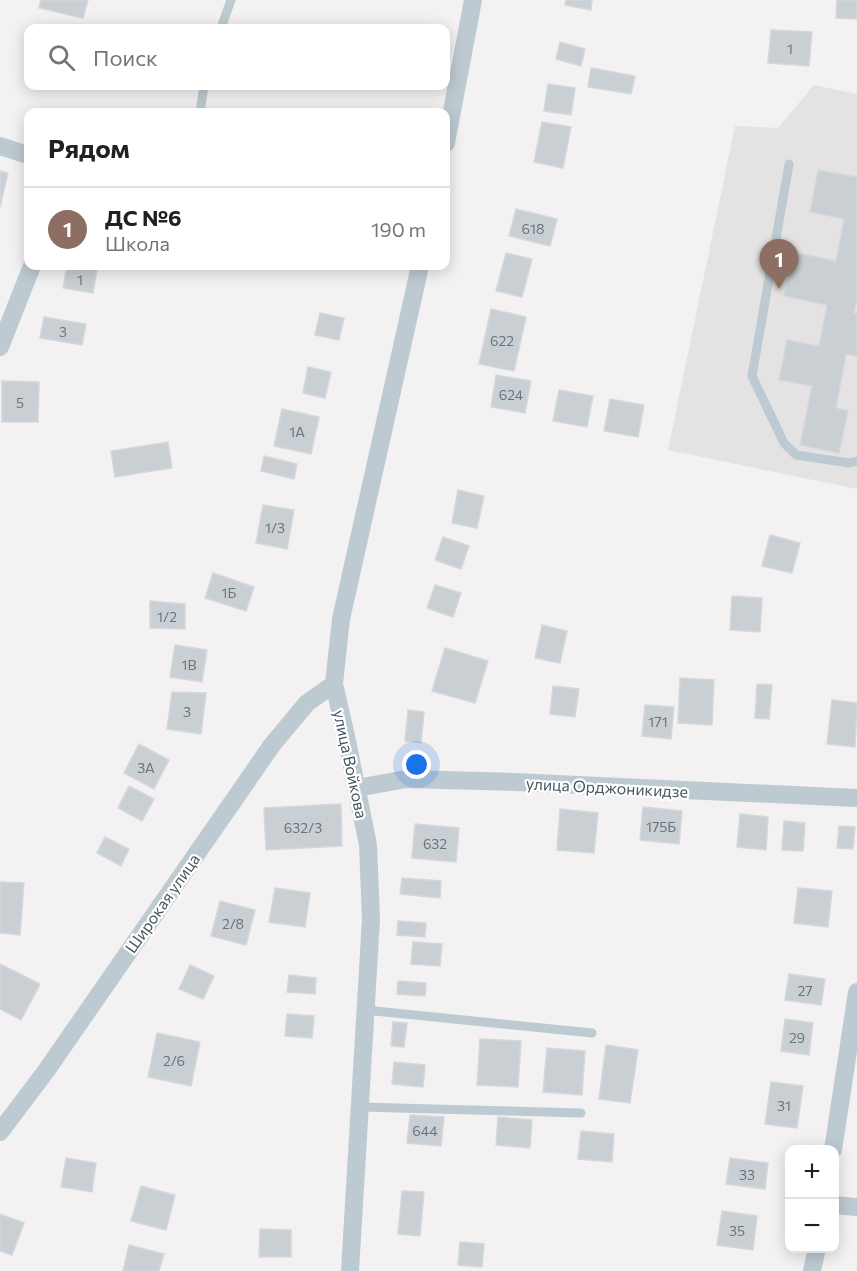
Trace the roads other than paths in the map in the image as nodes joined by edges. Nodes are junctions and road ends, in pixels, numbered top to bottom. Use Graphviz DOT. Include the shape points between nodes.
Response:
graph roads {
  1 [pos="231,0"];
  2 [pos="473,0"];
  3 [pos="222,24"];
  4 [pos="203,90"];
  5 [pos="201,108"];
  6 [pos="450,122"];
  7 [pos="0,146"];
  8 [pos="24,154"];
  9 [pos="789,164"];
  10 [pos="30,270"];
  11 [pos="419,270"];
  12 [pos="0,347"];
  13 [pos="857,461"];
  14 [pos="334,684"];
  15 [pos="357,788"];
  16 [pos="857,798"];
  17 [pos="857,992"];
  18 [pos="365,1010"];
  19 [pos="592,1033"];
  20 [pos="360,1107"];
  21 [pos="581,1113"];
  22 [pos="0,1130"];
  23 [pos="834,1145"];
  24 [pos="839,1206"];
  25 [pos="857,1208"];
  26 [pos="816,1253"];
  27 [pos="350,1271"];
  28 [pos="812,1271"];
  1 -- 3 [label="lane"];
  2 -- 6 [label="street"];
  4 -- 5 [label="lane"];
  7 -- 8 [label="street"];
  9 -- 13 [label="lane" via="752,376 784,443 796,455"];
  10 -- 12 [label="street"];
  11 -- 14 [label="street, улица Войкова" via="341,619"];
  14 -- 15 [label="street, улица Войкова"];
  14 -- 22 [label="street, Широкая улица" via="307,704 272,745 46,1071"];
  15 -- 16 [label="street, улица Орджоникидзе" via="406,779"];
  15 -- 18 [label="street, улица Войкова" via="368,845 371,920"];
  17 -- 23 [label="street"];
  18 -- 19 [label="lane"];
  18 -- 20 [label="street, улица Войкова"];
  20 -- 21 [label="lane"];
  20 -- 27 [label="street, улица Войкова"];
  24 -- 25 [label="street"];
  26 -- 28 [label="street"];
}
